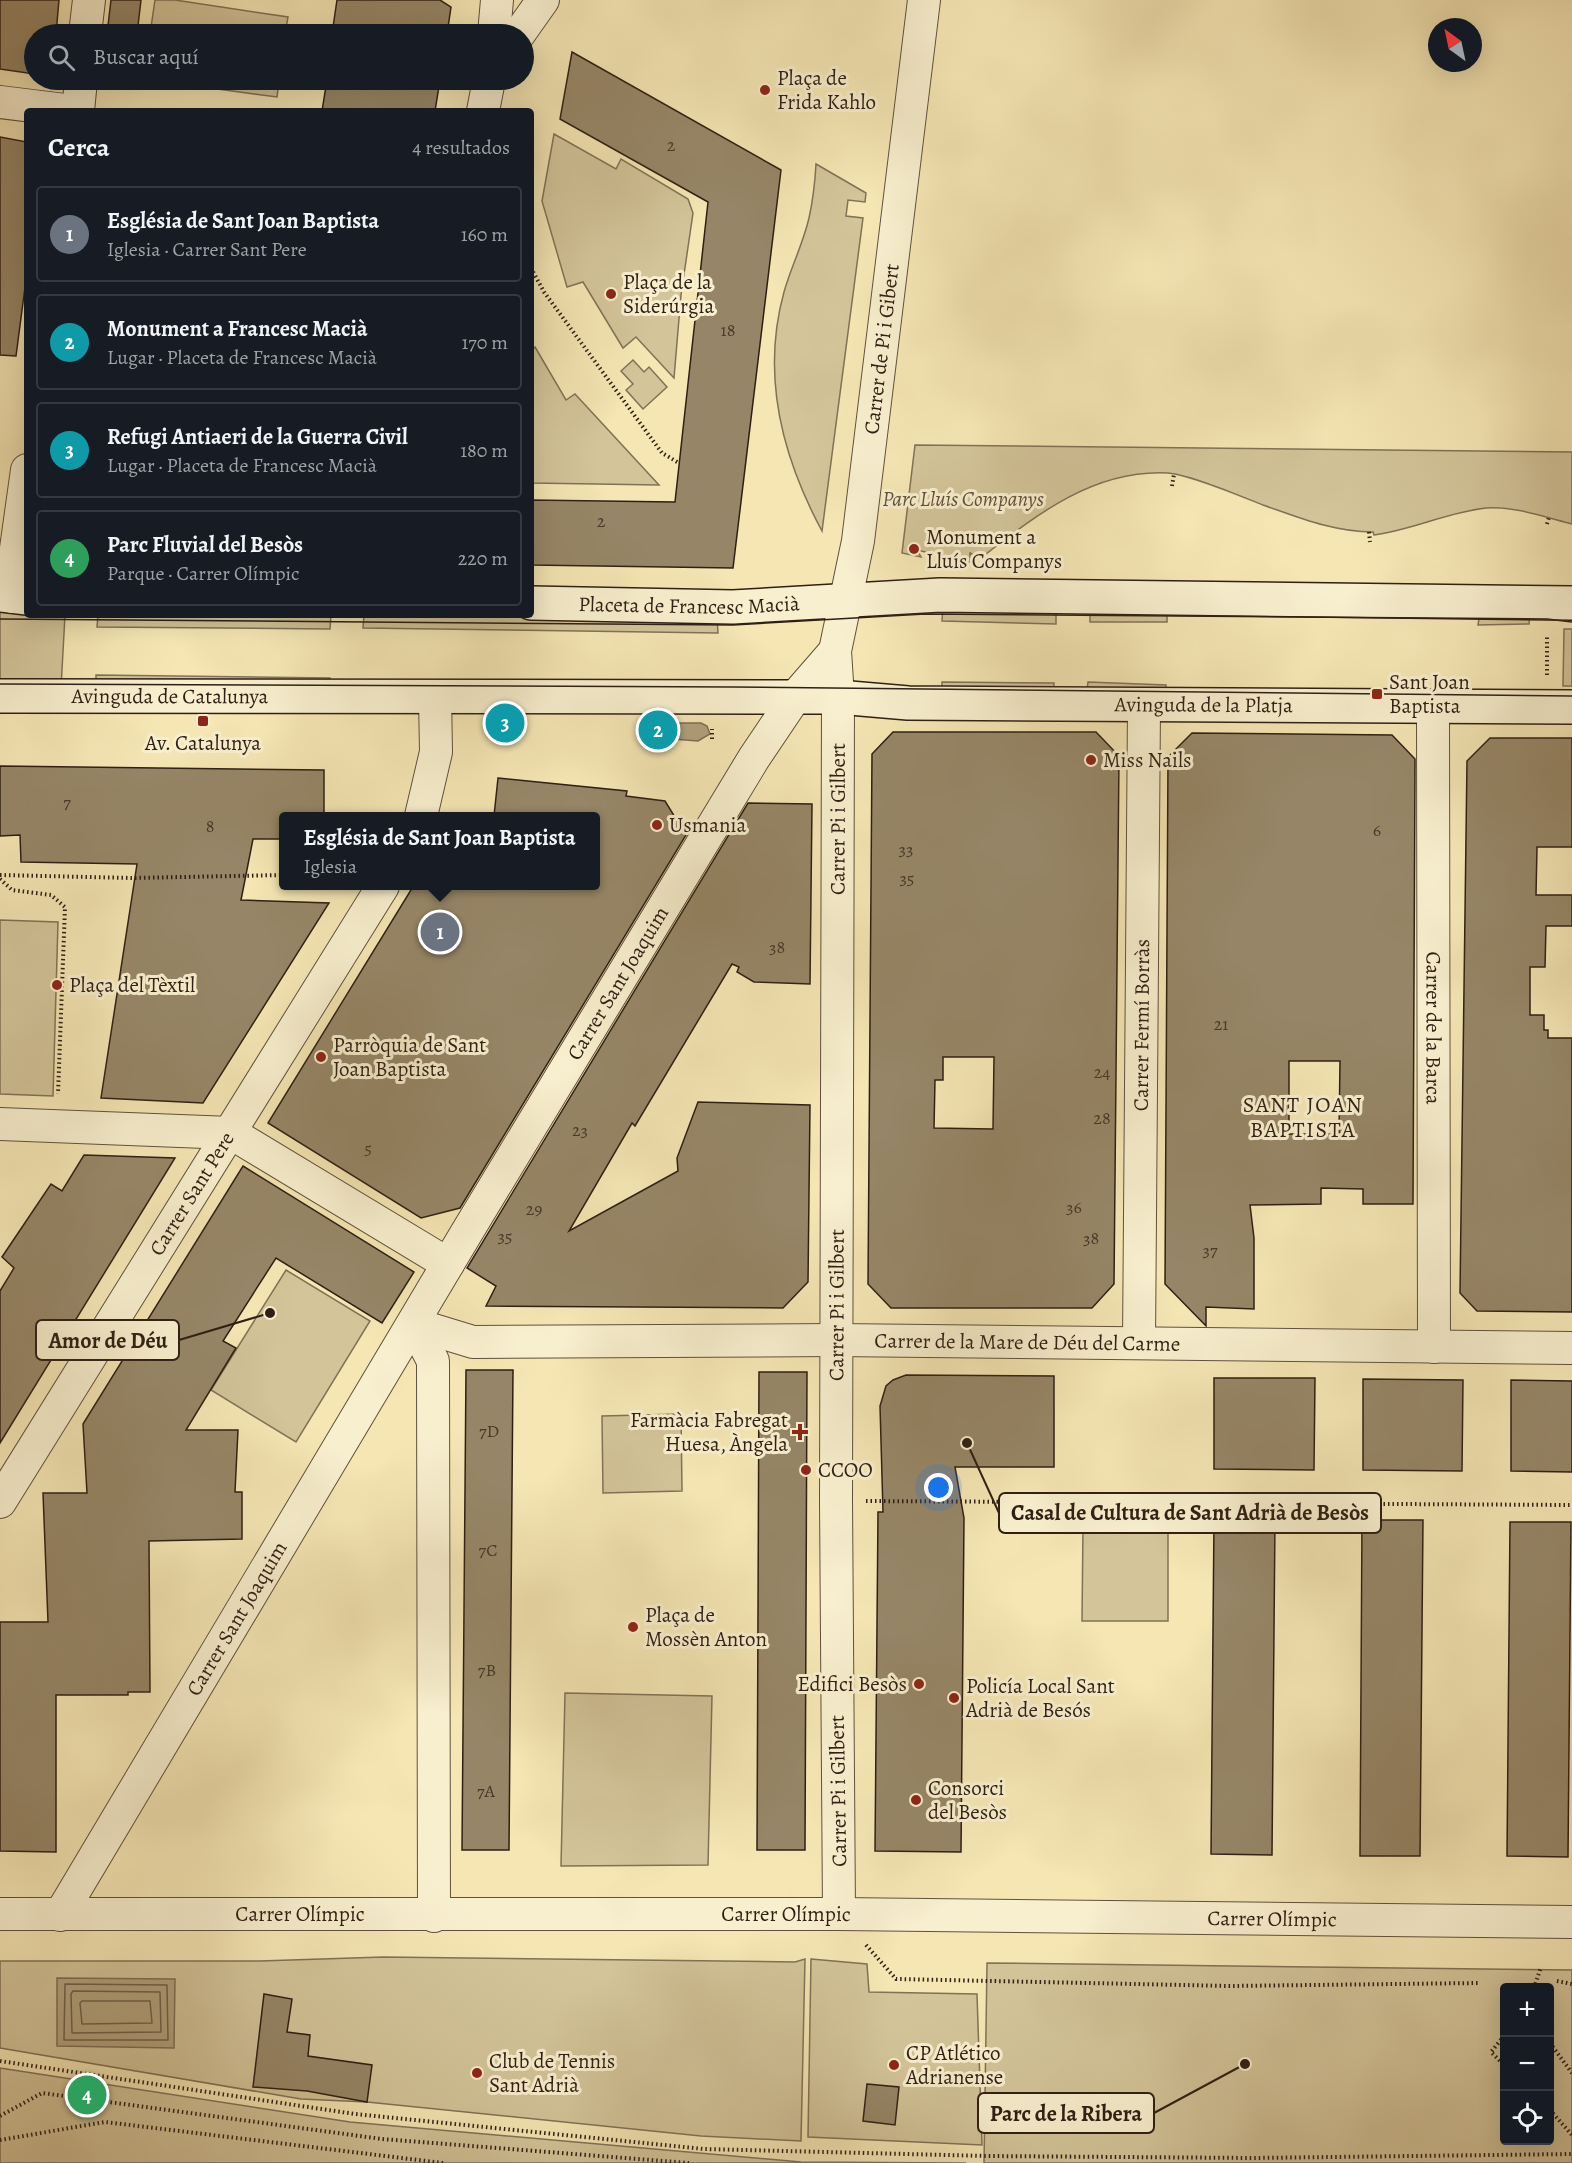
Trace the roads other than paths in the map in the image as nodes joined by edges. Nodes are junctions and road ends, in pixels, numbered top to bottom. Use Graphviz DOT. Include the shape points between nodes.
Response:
graph roads {
  1 [pos="89,0"];
  2 [pos="497,0"];
  3 [pos="543,0"];
  4 [pos="924,0"];
  5 [pos="87,24"];
  6 [pos="495,24"];
  7 [pos="526,24"];
  8 [pos="80,90"];
  9 [pos="487,90"];
  10 [pos="0,102"];
  11 [pos="49,108"];
  12 [pos="78,108"];
  13 [pos="484,108"];
  14 [pos="24,491"];
  15 [pos="13,596"];
  16 [pos="845,601"];
  17 [pos="534,603"];
  18 [pos="1572,603"];
  19 [pos="835,651"];
  20 [pos="0,696"];
  21 [pos="435,696"];
  22 [pos="795,697"];
  23 [pos="838,697"];
  24 [pos="1144,706"];
  25 [pos="1572,707"];
  26 [pos="1433,708"];
  27 [pos="422,812"];
  28 [pos="379,890"];
  29 [pos="0,1124"];
  30 [pos="231,1133"];
  31 [pos="448,1264"];
  32 [pos="414,1324"];
  33 [pos="836,1341"];
  34 [pos="1139,1343"];
  35 [pos="1434,1347"];
  36 [pos="1572,1348"];
  37 [pos="3,1494"];
  38 [pos="0,1914"];
  39 [pos="60,1915"];
  40 [pos="434,1916"];
  41 [pos="1572,1922"];
  42 [pos="849,1925"];
  1 -- 5 [label="street"];
  2 -- 6 [label="street"];
  3 -- 7 [label="street"];
  4 -- 16 [label="street, Carrer de Pi i Gibert" via="858,542"];
  8 -- 12 [label="street"];
  9 -- 13 [label="street"];
  10 -- 11 [label="street"];
  14 -- 15 [label="street"];
  16 -- 17 [label="street, Placeta de Francesc Macià" via="732,607"];
  16 -- 18 [label="street" via="940,595"];
  16 -- 19 [label="street, Carrer de Pi i Gibert"];
  19 -- 22 [label="street, Carrer Sant Joaquim"];
  19 -- 23 [label="street, Carrer de Pi i Gibert"];
  20 -- 21 [label="street, Avinguda de Catalunya"];
  21 -- 22 [label="street"];
  21 -- 27 [label="street" via="436,752"];
  22 -- 23 [label="street"];
  22 -- 31 [label="street, Carrer Sant Joaquim" via="754,758"];
  23 -- 24 [label="street, Avinguda de la Platja" via="908,703"];
  23 -- 33 [label="street, Carrer Pi i Gilbert"];
  24 -- 26 [label="street, Avinguda de la Platja"];
  24 -- 34 [label="street, Carrer Fermí Borràs"];
  25 -- 26 [label="street, Avinguda de la Platja"];
  26 -- 35 [label="street, Carrer de la Barca"];
  28 -- 30 [label="street, Carrer Sant Pere"];
  29 -- 30 [label="street"];
  30 -- 31 [label="street"];
  30 -- 37 [label="street, Carrer Sant Pere"];
  31 -- 32 [label="street, Carrer Sant Joaquim"];
  32 -- 33 [label="street, Carrer de la Mare de Déu del Carme" via="473,1342"];
  32 -- 39 [label="street, Carrer Sant Joaquim"];
  32 -- 40 [label="street" via="433,1362"];
  33 -- 34 [label="street, Carrer de la Mare de Déu del Carme"];
  33 -- 42 [label="street, Carrer Pi i Gilbert" via="836,1500"];
  34 -- 35 [label="street, Carrer de la Mare de Déu del Carme"];
  35 -- 36 [label="street, Carrer de la Mare de Déu del Carme"];
  38 -- 39 [label="street, Carrer Olímpic"];
  39 -- 40 [label="street, Carrer Olímpic"];
  40 -- 42 [label="street, Carrer Olímpic"];
  41 -- 42 [label="street, Carrer Olímpic"];
}
